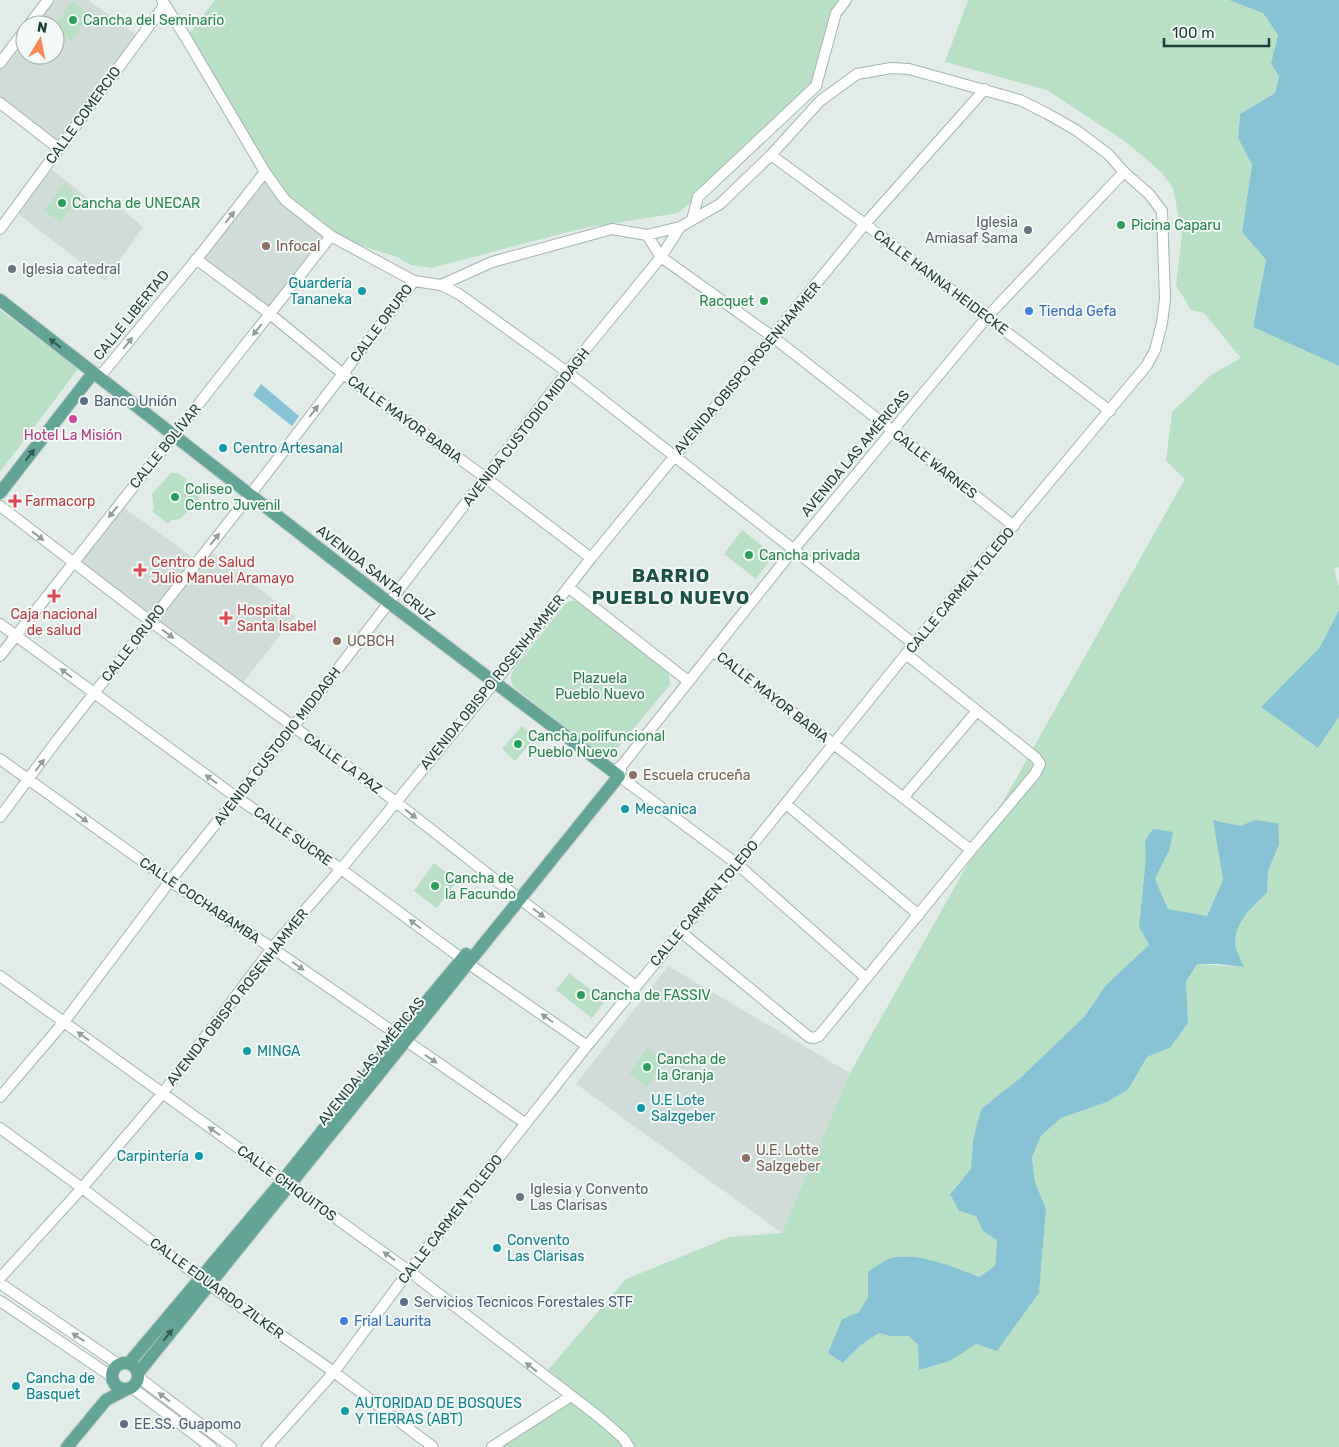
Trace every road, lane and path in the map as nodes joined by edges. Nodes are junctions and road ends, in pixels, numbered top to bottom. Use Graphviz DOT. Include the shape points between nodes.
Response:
graph roads {
  1 [pos="48,0"];
  2 [pos="162,0"];
  3 [pos="846,0"];
  4 [pos="37,15"];
  5 [pos="15,43"];
  6 [pos="0,63"];
  7 [pos="984,89"];
  8 [pos="0,104"];
  9 [pos="58,148"];
  10 [pos="771,155"];
  11 [pos="265,172"];
  12 [pos="1124,172"];
  13 [pos="692,220"];
  14 [pos="865,224"];
  15 [pos="680,227"];
  16 [pos="0,229"];
  17 [pos="647,235"];
  18 [pos="331,236"];
  19 [pos="661,257"];
  20 [pos="196,259"];
  21 [pos="414,280"];
  22 [pos="441,285"];
  23 [pos="0,300"];
  24 [pos="270,314"];
  25 [pos="987,317"];
  26 [pos="773,337"];
  27 [pos="567,372"];
  28 [pos="94,373"];
  29 [pos="343,374"];
  30 [pos="1110,411"];
  31 [pos="892,431"];
  32 [pos="174,435"];
  33 [pos="675,455"];
  34 [pos="486,478"];
  35 [pos="0,493"];
  36 [pos="250,494"];
  37 [pos="0,506"];
  38 [pos="1014,526"];
  39 [pos="794,549"];
  40 [pos="590,558"];
  41 [pos="72,562"];
  42 [pos="568,587"];
  43 [pos="388,602"];
  44 [pos="150,621"];
  45 [pos="0,624"];
  46 [pos="16,635"];
  47 [pos="914,644"];
  48 [pos="713,651"];
  49 [pos="906,654"];
  50 [pos="0,656"];
  51 [pos="688,681"];
  52 [pos="494,683"];
  53 [pos="94,694"];
  54 [pos="977,711"];
  55 [pos="293,726"];
  56 [pos="834,744"];
  57 [pos="0,758"];
  58 [pos="619,771"];
  59 [pos="29,780"];
  60 [pos="236,797"];
  61 [pos="903,798"];
  62 [pos="396,802"];
  63 [pos="786,804"];
  64 [pos="0,817"];
  65 [pos="971,850"];
  66 [pos="737,864"];
  67 [pos="341,869"];
  68 [pos="170,881"];
  69 [pos="518,897"];
  70 [pos="918,915"];
  71 [pos="681,932"];
  72 [pos="272,948"];
  73 [pos="466,962"];
  74 [pos="0,976"];
  75 [pos="866,978"];
  76 [pos="636,986"];
  77 [pos="64,1022"];
  78 [pos="401,1039"];
  79 [pos="587,1046"];
  80 [pos="162,1094"];
  81 [pos="0,1097"];
  82 [pos="525,1123"];
  83 [pos="0,1128"];
  84 [pos="286,1182"];
  85 [pos="82,1188"];
  86 [pos="409,1270"];
  87 [pos="205,1281"];
  88 [pos="1,1282"];
  89 [pos="0,1302"];
  90 [pos="334,1372"];
  91 [pos="130,1375"];
  92 [pos="112,1378"];
  93 [pos="570,1396"];
  94 [pos="106,1400"];
  95 [pos="67,1447"];
  96 [pos="211,1447"];
  97 [pos="232,1447"];
  98 [pos="267,1447"];
  99 [pos="434,1447"];
  100 [pos="492,1447"];
  101 [pos="629,1447"];
  1 -- 4 [label="street"];
  2 -- 9 [label="street, CALLE COMERCIO" via="163,7"];
  2 -- 11 [label="street"];
  3 -- 13 [label="street" via="836,13 816,86 698,196"];
  5 -- 6 [label="street"];
  7 -- 10 [label="street, CALLE CARMEN TOLEDO" via="909,69 891,68 857,74 820,101"];
  7 -- 12 [label="street, CALLE CARMEN TOLEDO" via="1020,100 1076,130 1108,154"];
  7 -- 14 [label="street, AVENIDA OBISPO ROSENHAMMER"];
  8 -- 9 [label="street"];
  9 -- 16 [label="street, CALLE COMERCIO"];
  10 -- 13 [label="street, CALLE CARMEN TOLEDO" via="720,204"];
  10 -- 14 [label="street, CALLE HANNA HEIDECKE"];
  11 -- 18 [label="street" via="285,200"];
  20 -- 11 [label="street, CALLE LIBERTAD, one-way"];
  12 -- 25 [label="street, AVENIDA LAS AMÉRICAS"];
  12 -- 30 [label="street, CALLE CARMEN TOLEDO" via="1162,210 1165,299 1155,350"];
  13 -- 15 [label="street, CALLE CARMEN TOLEDO"];
  14 -- 25 [label="street, CALLE HANNA HEIDECKE"];
  14 -- 26 [label="street, AVENIDA OBISPO ROSENHAMMER"];
  15 -- 17 [label="street"];
  15 -- 19 [label="street, AVENIDA CUSTODIO MIDDAGH"];
  17 -- 19 [label="street, CALLE WARNES"];
  17 -- 22 [label="street" via="612,229 492,262"];
  18 -- 21 [label="street"];
  18 -- 24 [label="street, CALLE BOLÍVAR"];
  19 -- 26 [label="street, CALLE WARNES"];
  19 -- 27 [label="street, AVENIDA CUSTODIO MIDDAGH"];
  20 -- 24 [label="street, CALLE MAYOR BABIA"];
  28 -- 20 [label="street, CALLE LIBERTAD, one-way" via="102,374"];
  21 -- 22 [label="street"];
  21 -- 29 [label="street, CALLE ORURO"];
  22 -- 27 [label="street" via="459,294"];
  28 -- 23 [label="main road, AVENIDA SANTA CRUZ, one-way"];
  24 -- 29 [label="street, CALLE MAYOR BABIA"];
  24 -- 32 [label="street, CALLE BOLÍVAR, one-way"];
  25 -- 30 [label="street, CALLE HANNA HEIDECKE"];
  25 -- 31 [label="street, AVENIDA LAS AMÉRICAS"];
  26 -- 31 [label="street, CALLE WARNES"];
  26 -- 33 [label="street, AVENIDA OBISPO ROSENHAMMER"];
  27 -- 33 [label="street"];
  27 -- 34 [label="street, AVENIDA CUSTODIO MIDDAGH"];
  28 -- 32 [label="main road, AVENIDA SANTA CRUZ"];
  35 -- 28 [label="main road, CALLE LIBERTAD, one-way"];
  29 -- 34 [label="street, CALLE MAYOR BABIA"];
  36 -- 29 [label="street, CALLE ORURO, one-way"];
  30 -- 38 [label="street, CALLE CARMEN TOLEDO"];
  31 -- 38 [label="street, CALLE WARNES"];
  31 -- 39 [label="street, AVENIDA LAS AMÉRICAS"];
  32 -- 36 [label="main road, AVENIDA SANTA CRUZ"];
  32 -- 41 [label="street, CALLE BOLÍVAR, one-way"];
  33 -- 39 [label="street"];
  33 -- 40 [label="street, AVENIDA OBISPO ROSENHAMMER"];
  34 -- 40 [label="street, CALLE MAYOR BABIA"];
  34 -- 43 [label="street, AVENIDA CUSTODIO MIDDAGH"];
  36 -- 43 [label="main road, AVENIDA SANTA CRUZ"];
  44 -- 36 [label="street, CALLE ORURO, one-way"];
  37 -- 41 [label="street, CALLE LA PAZ, one-way"];
  38 -- 47 [label="street, CALLE CARMEN TOLEDO"];
  39 -- 47 [label="street"];
  39 -- 48 [label="street, AVENIDA LAS AMÉRICAS"];
  40 -- 42 [label="street, AVENIDA OBISPO ROSENHAMMER"];
  41 -- 44 [label="street, CALLE LA PAZ"];
  41 -- 46 [label="street, CALLE BOLÍVAR"];
  42 -- 51 [label="street"];
  42 -- 52 [label="street, AVENIDA OBISPO ROSENHAMMER"];
  43 -- 52 [label="main road, AVENIDA SANTA CRUZ"];
  43 -- 55 [label="street, AVENIDA CUSTODIO MIDDAGH"];
  44 -- 53 [label="street, CALLE ORURO"];
  44 -- 55 [label="street, CALLE LA PAZ, one-way"];
  45 -- 46 [label="street, CALLE SUCRE"];
  46 -- 50 [label="street, CALLE BOLÍVAR"];
  53 -- 46 [label="street, CALLE SUCRE, one-way"];
  47 -- 49 [label="street, CALLE CARMEN TOLEDO"];
  48 -- 51 [label="street, AVENIDA LAS AMÉRICAS"];
  48 -- 56 [label="street, CALLE MAYOR BABIA"];
  49 -- 54 [label="street"];
  49 -- 56 [label="street, CALLE CARMEN TOLEDO"];
  51 -- 58 [label="street, AVENIDA LAS AMÉRICAS"];
  52 -- 58 [label="main road, AVENIDA SANTA CRUZ"];
  52 -- 62 [label="street, AVENIDA OBISPO ROSENHAMMER"];
  59 -- 53 [label="street, CALLE ORURO, one-way"];
  60 -- 53 [label="street, CALLE SUCRE, one-way"];
  54 -- 61 [label="street"];
  54 -- 65 [label="street" via="1040,764 1036,774"];
  55 -- 60 [label="street, AVENIDA CUSTODIO MIDDAGH"];
  55 -- 62 [label="street, CALLE LA PAZ"];
  56 -- 61 [label="street, CALLE MAYOR BABIA"];
  56 -- 63 [label="street, CALLE CARMEN TOLEDO"];
  57 -- 59 [label="street, CALLE COCHABAMBA"];
  58 -- 66 [label="street, AVENIDA SANTA CRUZ"];
  58 -- 69 [label="main road, AVENIDA LAS AMÉRICAS"];
  59 -- 64 [label="street, CALLE ORURO"];
  59 -- 68 [label="street, CALLE COCHABAMBA, one-way"];
  60 -- 67 [label="street, CALLE SUCRE"];
  60 -- 68 [label="street, AVENIDA CUSTODIO MIDDAGH"];
  61 -- 65 [label="street, CALLE MAYOR BABIA"];
  62 -- 67 [label="street, AVENIDA OBISPO ROSENHAMMER"];
  62 -- 69 [label="street, CALLE LA PAZ, one-way"];
  63 -- 66 [label="street, CALLE CARMEN TOLEDO"];
  63 -- 70 [label="street"];
  65 -- 70 [label="street"];
  66 -- 71 [label="street, CALLE CARMEN TOLEDO"];
  66 -- 75 [label="street, AVENIDA SANTA CRUZ"];
  67 -- 72 [label="street, AVENIDA OBISPO ROSENHAMMER"];
  73 -- 67 [label="street, CALLE SUCRE, one-way"];
  68 -- 72 [label="street, CALLE COCHABAMBA"];
  68 -- 77 [label="street, AVENIDA CUSTODIO MIDDAGH"];
  69 -- 73 [label="main road, AVENIDA LAS AMÉRICAS"];
  69 -- 76 [label="street, CALLE LA PAZ, one-way"];
  70 -- 75 [label="street"];
  71 -- 75 [label="street" via="809,1037 819,1036"];
  71 -- 76 [label="street, CALLE CARMEN TOLEDO"];
  72 -- 78 [label="street, CALLE COCHABAMBA, one-way"];
  72 -- 80 [label="street, AVENIDA OBISPO ROSENHAMMER"];
  73 -- 78 [label="main road, AVENIDA LAS AMÉRICAS"];
  79 -- 73 [label="street, CALLE SUCRE, one-way"];
  74 -- 77 [label="street, CALLE CHIQUITOS"];
  76 -- 79 [label="street, CALLE CARMEN TOLEDO"];
  80 -- 77 [label="street, CALLE CHIQUITOS, one-way"];
  77 -- 81 [label="street, AVENIDA CUSTODIO MIDDAGH"];
  78 -- 82 [label="street, CALLE COCHABAMBA, one-way"];
  78 -- 84 [label="main road, AVENIDA LAS AMÉRICAS"];
  79 -- 82 [label="street, CALLE CARMEN TOLEDO"];
  84 -- 80 [label="street, CALLE CHIQUITOS, one-way"];
  80 -- 85 [label="street, AVENIDA OBISPO ROSENHAMMER"];
  82 -- 86 [label="street, CALLE CARMEN TOLEDO"];
  83 -- 85 [label="street, CALLE EDUARDO ZILKER"];
  86 -- 84 [label="street, CALLE CHIQUITOS, one-way"];
  84 -- 87 [label="main road, AVENIDA LAS AMÉRICAS"];
  85 -- 87 [label="street, CALLE EDUARDO ZILKER"];
  85 -- 88 [label="street, AVENIDA OBISPO ROSENHAMMER"];
  86 -- 90 [label="street, CALLE CARMEN TOLEDO"];
  93 -- 86 [label="street, CALLE CHIQUITOS, one-way"];
  87 -- 90 [label="street, CALLE EDUARDO ZILKER"];
  87 -- 91 [label="main road, AVENIDA LAS AMÉRICAS"];
  91 -- 88 [label="street, one-way"];
  89 -- 92 [label="street"];
  90 -- 98 [label="street, CALLE CARMEN TOLEDO"];
  90 -- 99 [label="street, CALLE EDUARDO ZILKER"];
  91 -- 92 [label="main road, AVENIDA LAS AMÉRICAS" via="113,1369"];
  91 -- 92 [label="main road" via="119,1388"];
  91 -- 94 [label="main road, AVENIDA LAS AMÉRICAS"];
  91 -- 96 [label="street"];
  97 -- 91 [label="street, one-way"];
  92 -- 94 [label="main road, AVENIDA LAS AMÉRICAS"];
  93 -- 100 [label="street"];
  93 -- 101 [label="street, CALLE CHIQUITOS" via="623,1438"];
  94 -- 95 [label="main road, AVENIDA LAS AMÉRICAS"];
}
